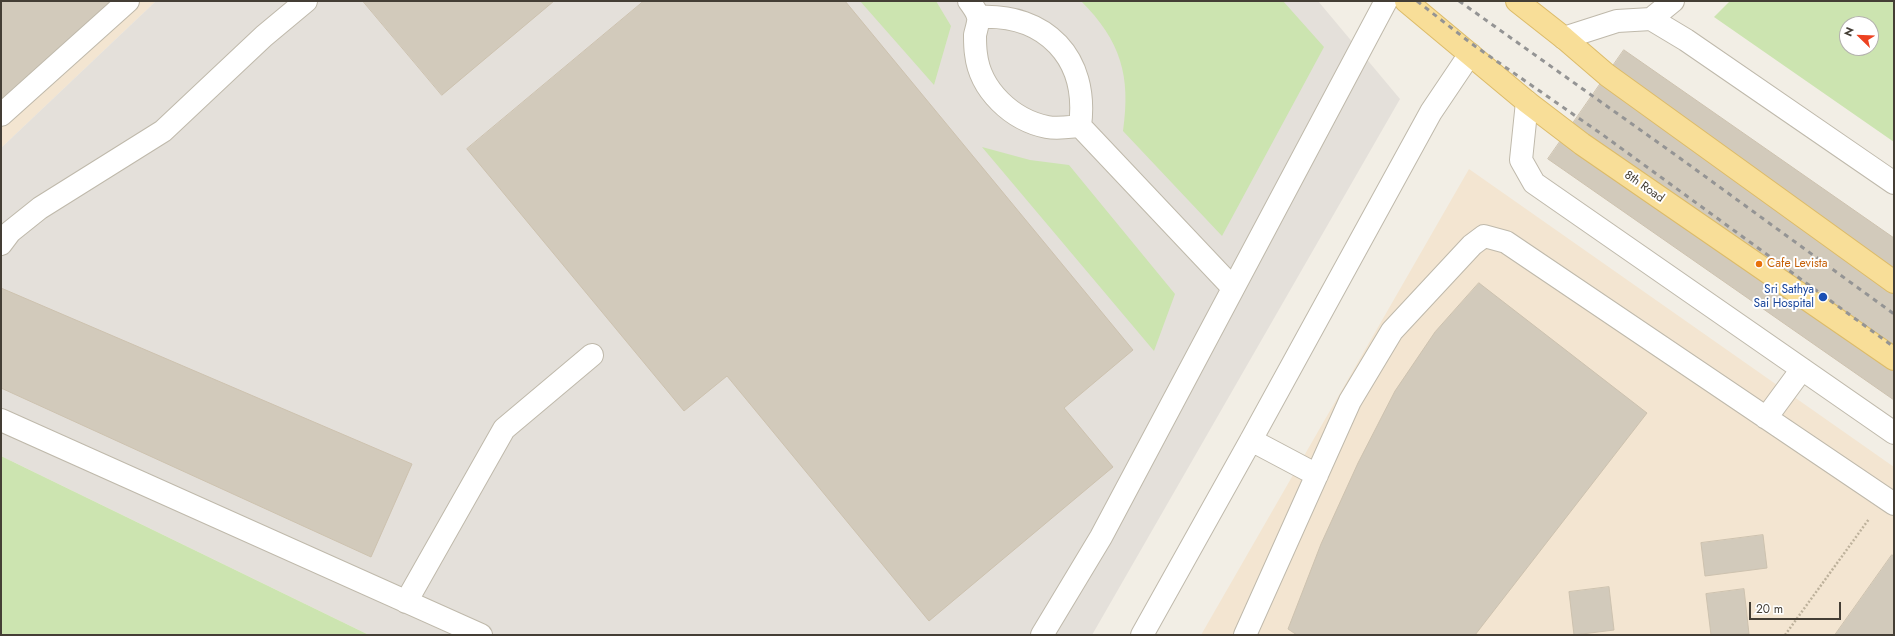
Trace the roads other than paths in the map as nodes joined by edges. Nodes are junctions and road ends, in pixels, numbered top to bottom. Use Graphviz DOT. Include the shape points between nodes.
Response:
graph roads {
  1 [pos="128,1"];
  2 [pos="306,1"];
  3 [pos="1386,1"];
  4 [pos="1406,1"];
  5 [pos="1517,1"];
  6 [pos="1673,1"];
  7 [pos="974,9"];
  8 [pos="1651,19"];
  9 [pos="1564,38"];
  10 [pos="1470,54"];
  11 [pos="1526,102"];
  12 [pos="1,115"];
  13 [pos="1080,126"];
  14 [pos="1894,183"];
  15 [pos="1,244"];
  16 [pos="1894,282"];
  17 [pos="1233,288"];
  18 [pos="592,354"];
  19 [pos="1894,358"];
  20 [pos="1802,369"];
  21 [pos="1766,418"];
  22 [pos="1,420"];
  23 [pos="1894,432"];
  24 [pos="1252,440"];
  25 [pos="1317,475"];
  26 [pos="1889,501"];
  27 [pos="406,602"];
  28 [pos="481,635"];
  29 [pos="1042,635"];
  30 [pos="1142,635"];
  31 [pos="1245,635"];
  1 -- 12 [label="street"];
  2 -- 15 [label="street" via="264,36 163,130 40,208 10,232"];
  3 -- 17 [label="street"];
  4 -- 10 [label="main road, 8th Road"];
  5 -- 9 [label="main road"];
  6 -- 8 [label="street"];
  7 -- 13 [label="street" via="1029,24 1057,43 1076,72 1081,89 1083,107"];
  7 -- 13 [label="street" via="976,55 981,74 990,91 1016,115 1047,127"];
  8 -- 9 [label="street" via="1616,21"];
  8 -- 14 [label="street" via="1686,40"];
  9 -- 16 [label="main road" via="1607,74"];
  10 -- 11 [label="main road, 8th Road"];
  10 -- 24 [label="street" via="1431,112"];
  11 -- 19 [label="main road, 8th Road" via="1582,144"];
  11 -- 20 [label="street" via="1521,160 1534,183"];
  13 -- 17 [label="street"];
  17 -- 29 [label="street" via="1101,537"];
  18 -- 27 [label="street" via="504,429"];
  20 -- 21 [label="street"];
  20 -- 23 [label="street"];
  21 -- 25 [label="street" via="1506,242 1484,236 1472,245 1392,331 1350,401"];
  21 -- 26 [label="street"];
  22 -- 27 [label="street"];
  24 -- 25 [label="street"];
  24 -- 30 [label="street"];
  25 -- 31 [label="street"];
  27 -- 28 [label="street"];
}
